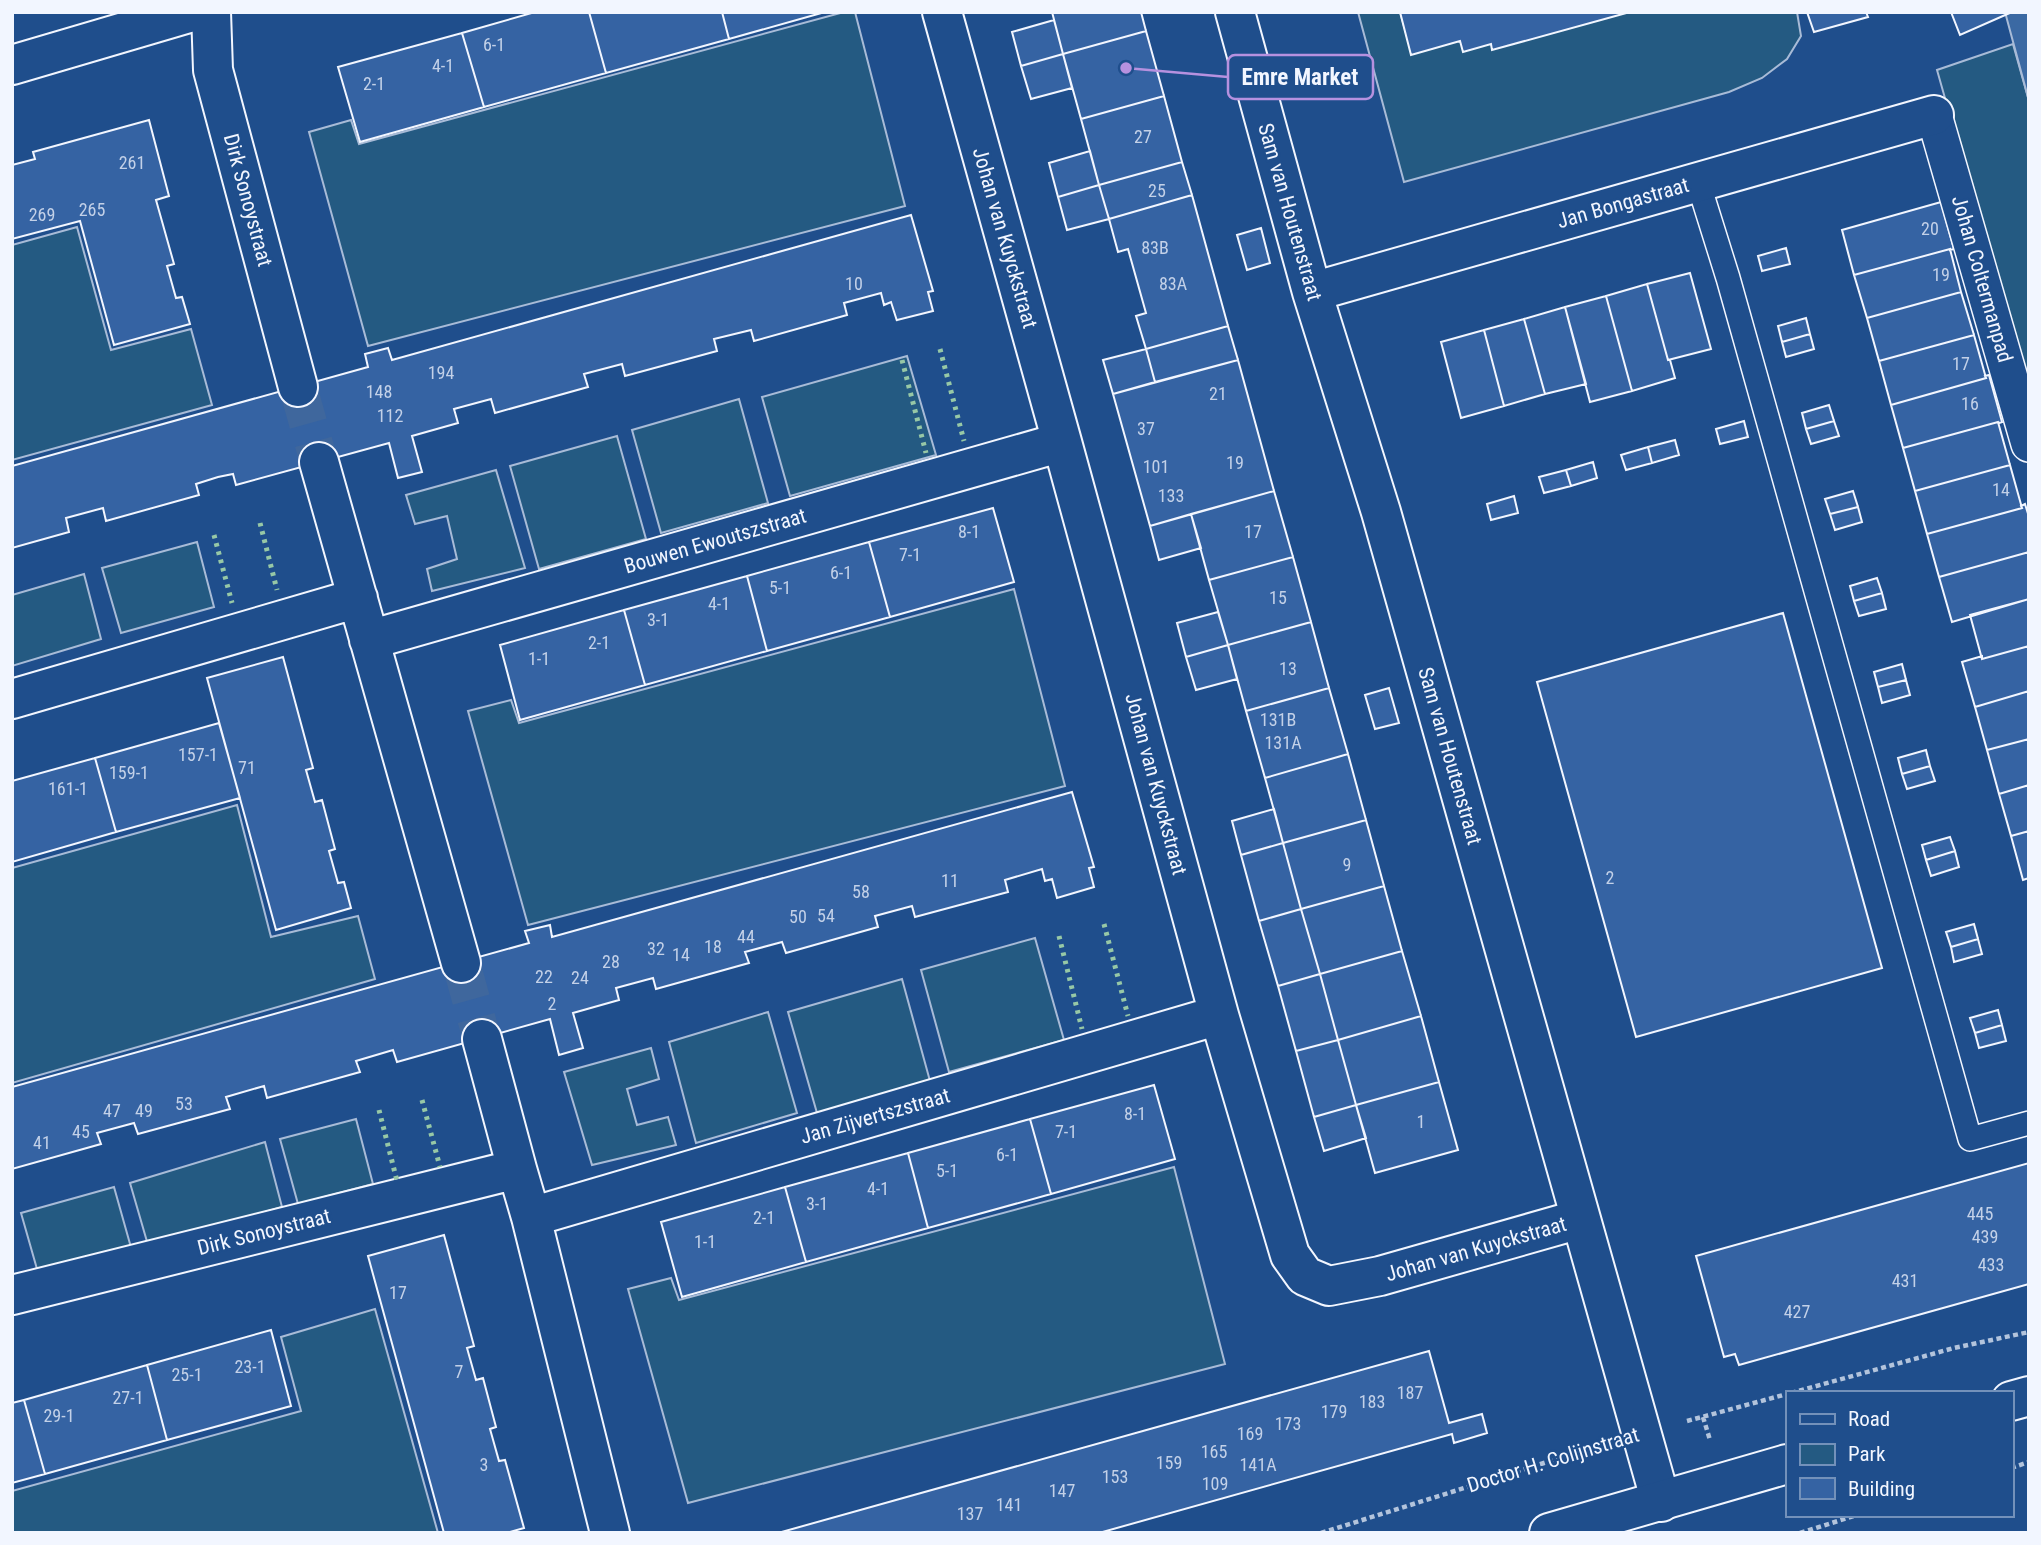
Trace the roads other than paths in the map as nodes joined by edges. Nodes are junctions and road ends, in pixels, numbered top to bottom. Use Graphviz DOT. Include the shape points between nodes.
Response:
graph roads {
  1 [pos="191,12"];
  2 [pos="211,12"];
  3 [pos="942,12"];
  4 [pos="1235,12"];
  5 [pos="12,65"];
  6 [pos="1934,115"];
  7 [pos="1698,182"];
  8 [pos="1312,292"];
  9 [pos="298,387"];
  10 [pos="1062,442"];
  11 [pos="2029,444"];
  12 [pos="319,462"];
  13 [pos="358,598"];
  14 [pos="369,640"];
  15 [pos="12,699"];
  16 [pos="461,963"];
  17 [pos="1219,1014"];
  18 [pos="482,1039"];
  19 [pos="2029,1123"];
  20 [pos="517,1169"];
  21 [pos="531,1217"];
  22 [pos="1580,1219"];
  23 [pos="12,1295"];
  24 [pos="1786,1464"];
  25 [pos="1661,1502"];
  26 [pos="610,1533"];
  27 [pos="1549,1533"];
  1 -- 5 [label="street"];
  2 -- 9 [label="street, Dirk Sonoystraat" via="213,70"];
  3 -- 10 [label="street, Johan van Kuyckstraat"];
  4 -- 8 [label="street, Sam van Houtenstraat"];
  6 -- 7 [label="street, Jan Bongastraat"];
  6 -- 11 [label="street, Johan Coltermanpad"];
  7 -- 8 [label="street, Jan Bongastraat"];
  7 -- 19 [label="lane" via="1970,1139"];
  8 -- 22 [label="street, Sam van Houtenstraat" via="1385,526"];
  10 -- 14 [label="street, Bouwen Ewoutszstraat"];
  10 -- 17 [label="street, Johan van Kuyckstraat"];
  12 -- 13 [label="street"];
  13 -- 14 [label="street"];
  13 -- 15 [label="street"];
  14 -- 16 [label="street"];
  17 -- 21 [label="street, Jan Zijvertszstraat"];
  17 -- 22 [label="street, Johan van Kuyckstraat" via="1290,1255 1305,1276 1329,1286 1380,1276"];
  18 -- 20 [label="street"];
  20 -- 21 [label="street"];
  20 -- 23 [label="street, Dirk Sonoystraat"];
  21 -- 26 [label="street"];
  22 -- 25 [label="street, Sam van Houtenstraat"];
  24 -- 25 [label="street"];
  25 -- 27 [label="street"];
}
